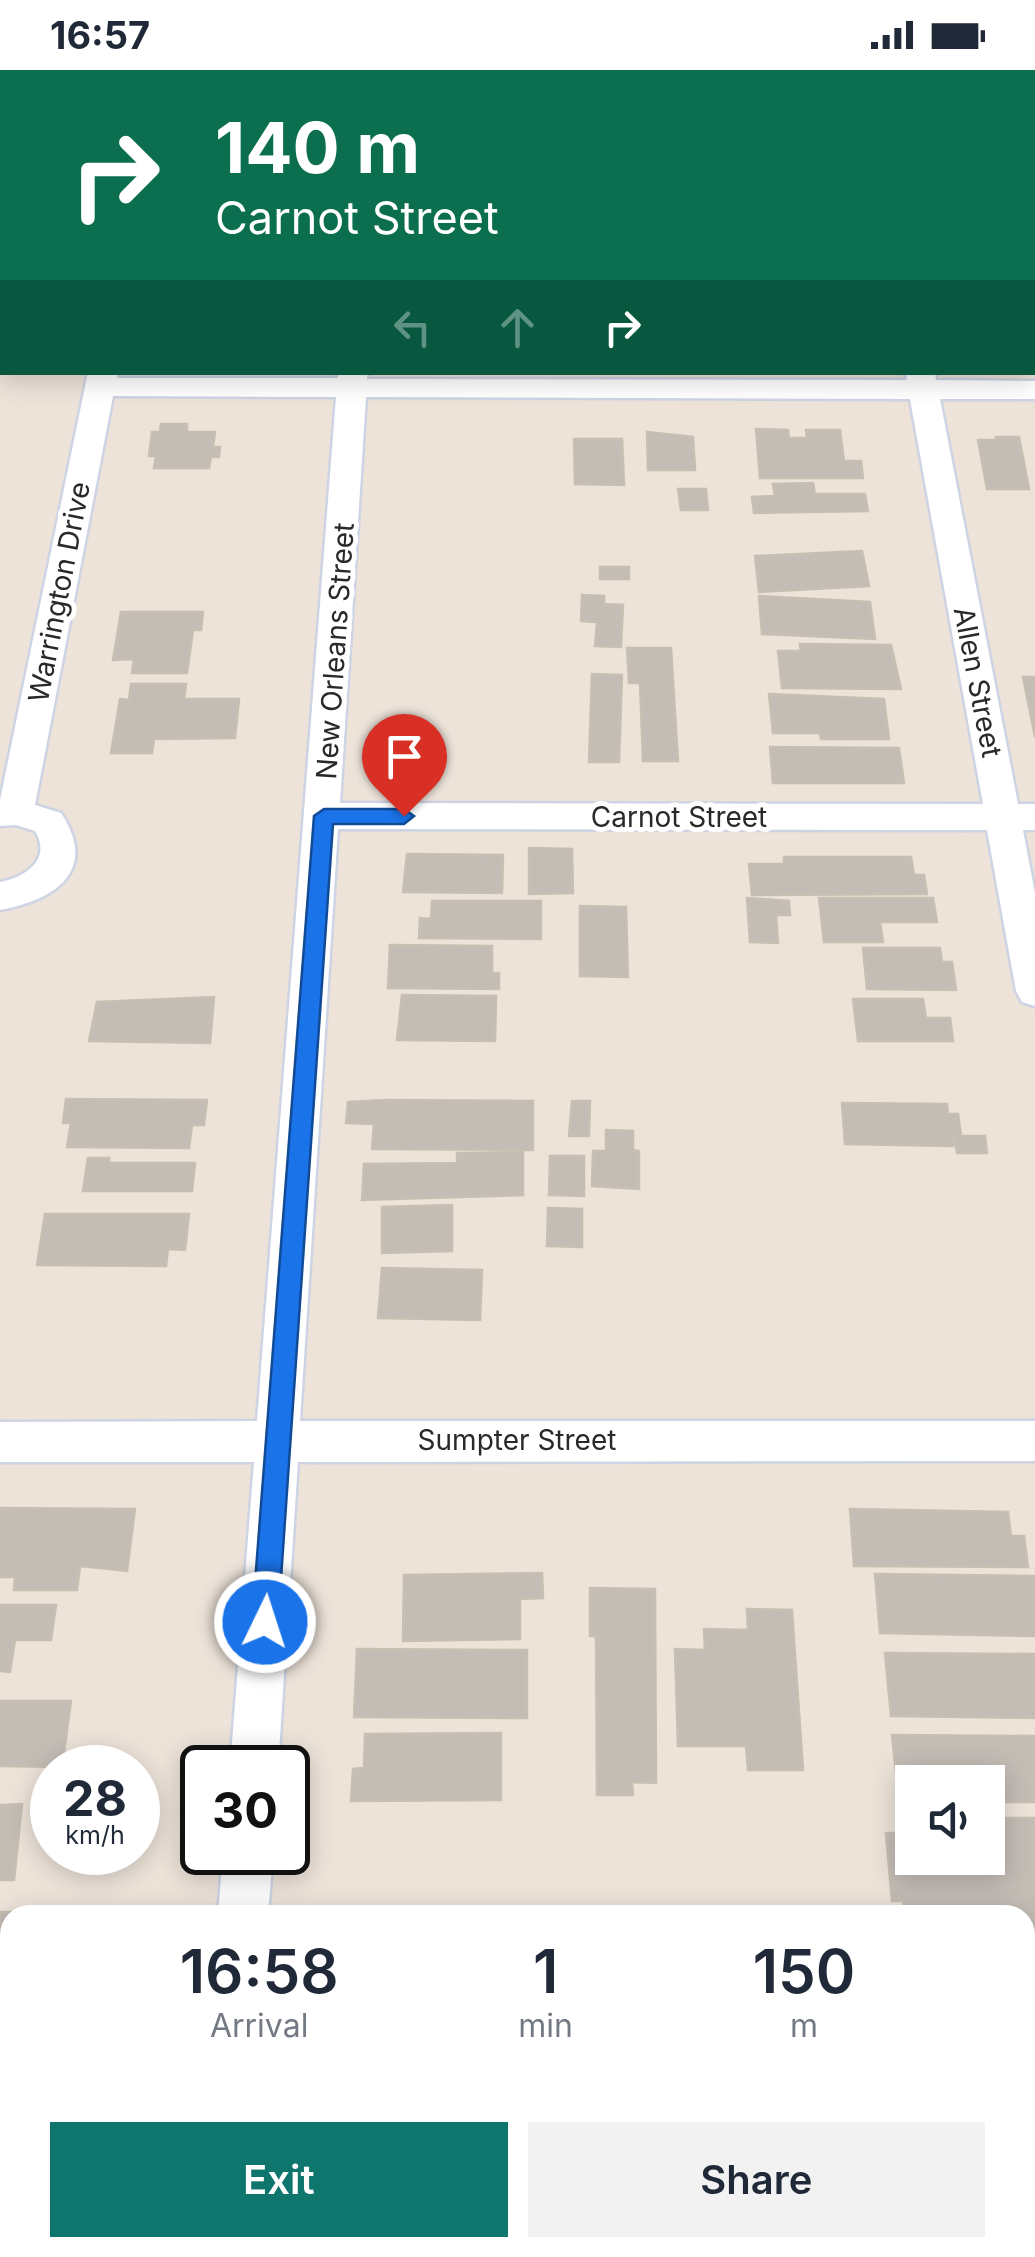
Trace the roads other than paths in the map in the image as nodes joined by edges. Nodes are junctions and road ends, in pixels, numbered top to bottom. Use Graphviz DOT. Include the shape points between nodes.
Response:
graph roads {
  1 [pos="101,380"];
  2 [pos="353,381"];
  3 [pos="922,381"];
  4 [pos="1035,390"];
  5 [pos="8,812"];
  6 [pos="324,816"];
  7 [pos="1019,817"];
  8 [pos="0,896"];
  9 [pos="1035,991"];
  10 [pos="278,1440"];
  11 [pos="1035,1441"];
  12 [pos="0,1442"];
  13 [pos="256,1745"];
  14 [pos="247,1875"];
  15 [pos="245,1905"];
  1 -- 2 [label="street"];
  1 -- 5 [label="street, Warrington Drive"];
  2 -- 3 [label="street"];
  2 -- 6 [label="street, New Orleans Street"];
  3 -- 4 [label="street"];
  3 -- 7 [label="street, Allen Street"];
  5 -- 8 [label="street, Warrington Drive" via="48,822 57,832 60,858 40,883"];
  6 -- 7 [label="street, Carnot Street"];
  6 -- 10 [label="street, New Orleans Street"];
  7 -- 9 [label="street, Allen Street"];
  10 -- 11 [label="street, Sumpter Street"];
  10 -- 12 [label="street, Sumpter Street"];
  10 -- 13 [label="street, New Orleans Street"];
  14 -- 15 [label="street"];
}
